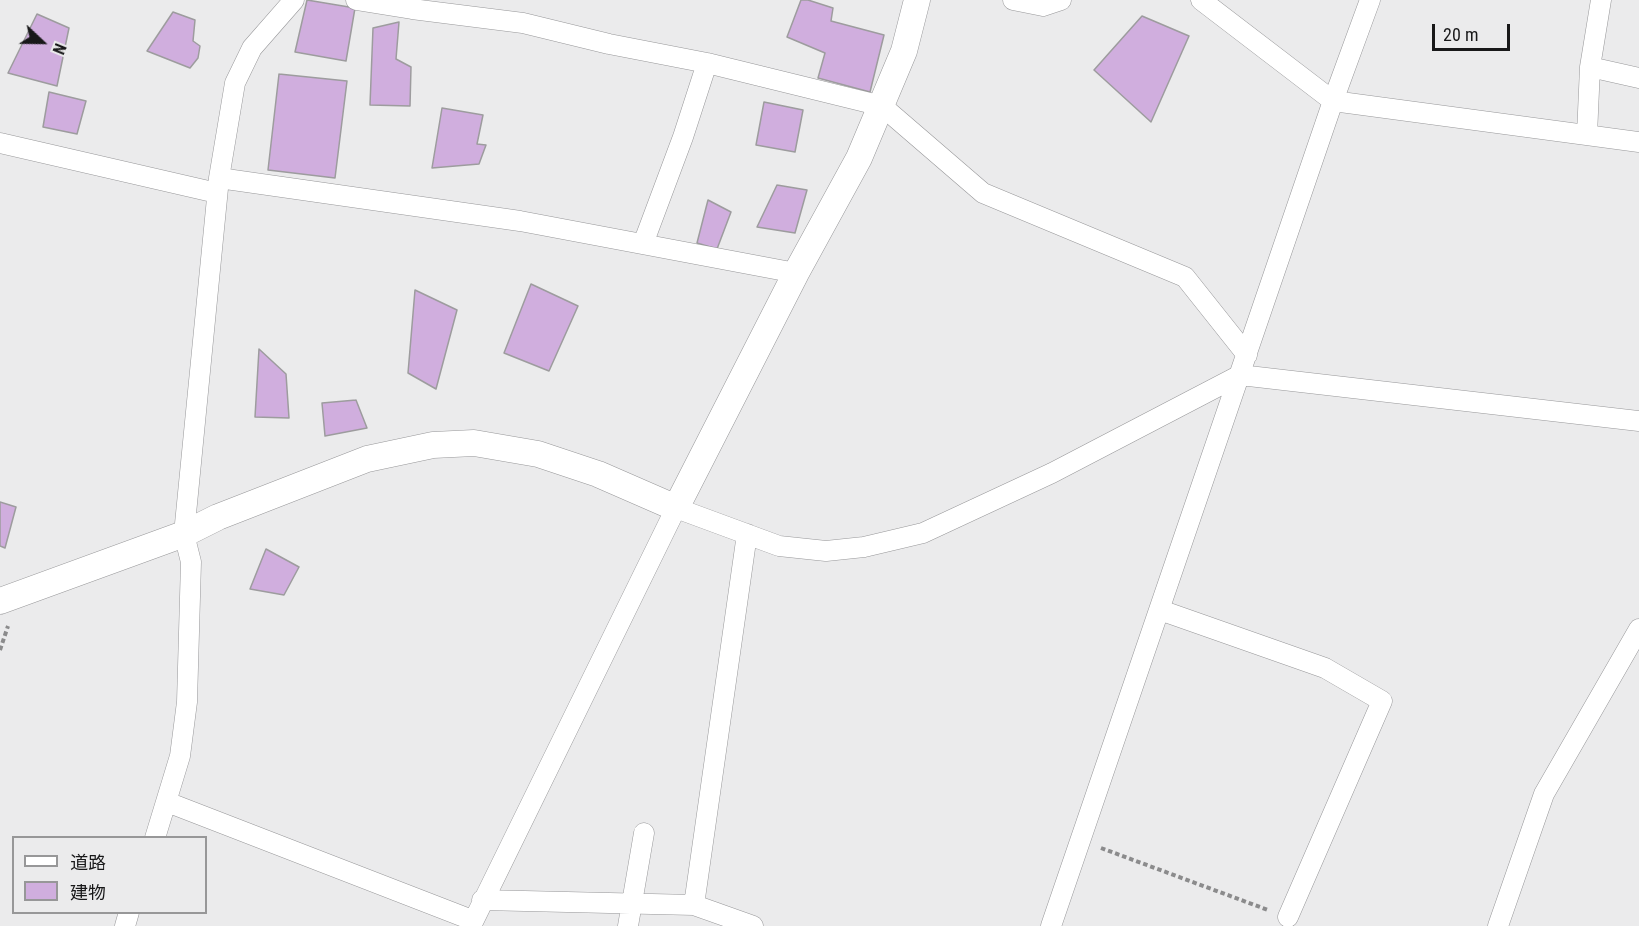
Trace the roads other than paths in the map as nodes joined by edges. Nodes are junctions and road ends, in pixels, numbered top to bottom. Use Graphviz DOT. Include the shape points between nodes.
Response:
graph roads {
  1 [pos="357,0"];
  2 [pos="917,0"];
  3 [pos="1013,0"];
  4 [pos="1061,0"];
  5 [pos="1201,0"];
  6 [pos="1370,0"];
  7 [pos="1601,0"];
  8 [pos="287,3"];
  9 [pos="707,63"];
  10 [pos="1590,67"];
  11 [pos="1639,78"];
  12 [pos="1333,101"];
  13 [pos="882,106"];
  14 [pos="1587,135"];
  15 [pos="1639,142"];
  16 [pos="0,144"];
  17 [pos="218,186"];
  18 [pos="643,244"];
  19 [pos="796,273"];
  20 [pos="1247,355"];
  21 [pos="1240,375"];
  22 [pos="1639,422"];
  23 [pos="676,508"];
  24 [pos="184,534"];
  25 [pos="747,534"];
  26 [pos="0,601"];
  27 [pos="1160,610"];
  28 [pos="1639,629"];
  29 [pos="167,802"];
  30 [pos="644,833"];
  31 [pos="155,836"];
  32 [pos="482,900"];
  33 [pos="632,903"];
  34 [pos="694,905"];
  35 [pos="1288,918"];
  36 [pos="472,923"];
  37 [pos="628,926"];
  38 [pos="753,926"];
  39 [pos="1051,926"];
  40 [pos="1498,926"];
  1 -- 9 [label="street" via="523,23"];
  2 -- 13 [label="street" via="904,51"];
  3 -- 4 [label="street" via="1043,6"];
  5 -- 12 [label="street"];
  6 -- 12 [label="street"];
  7 -- 10 [label="street"];
  8 -- 17 [label="street" via="252,48 235,83"];
  9 -- 13 [label="street"];
  9 -- 18 [label="street"];
  10 -- 11 [label="street"];
  10 -- 14 [label="street"];
  12 -- 14 [label="street"];
  12 -- 20 [label="street"];
  13 -- 19 [label="street" via="859,158"];
  13 -- 20 [label="street" via="983,193 1185,277"];
  14 -- 15 [label="street"];
  16 -- 17 [label="street"];
  17 -- 18 [label="street" via="520,221"];
  17 -- 24 [label="street"];
  18 -- 19 [label="street"];
  19 -- 23 [label="street"];
  20 -- 21 [label="street"];
  21 -- 22 [label="street"];
  21 -- 25 [label="street" via="1052,473 923,533 864,548 826,551 779,546"];
  21 -- 27 [label="street"];
  23 -- 24 [label="street" via="598,474 538,454 464,443 433,445 367,459"];
  23 -- 25 [label="street"];
  23 -- 32 [label="street"];
  24 -- 26 [label="street"];
  24 -- 29 [label="street" via="191,562 187,702 180,756"];
  25 -- 34 [label="street"];
  27 -- 35 [label="street" via="1325,668 1382,701"];
  27 -- 39 [label="street"];
  28 -- 40 [label="street" via="1544,794"];
  29 -- 31 [label="street"];
  29 -- 36 [label="street"];
  30 -- 33 [label="street"];
  32 -- 33 [label="street"];
  32 -- 36 [label="street"];
  33 -- 34 [label="street"];
  33 -- 37 [label="street"];
  34 -- 38 [label="street"];
}
